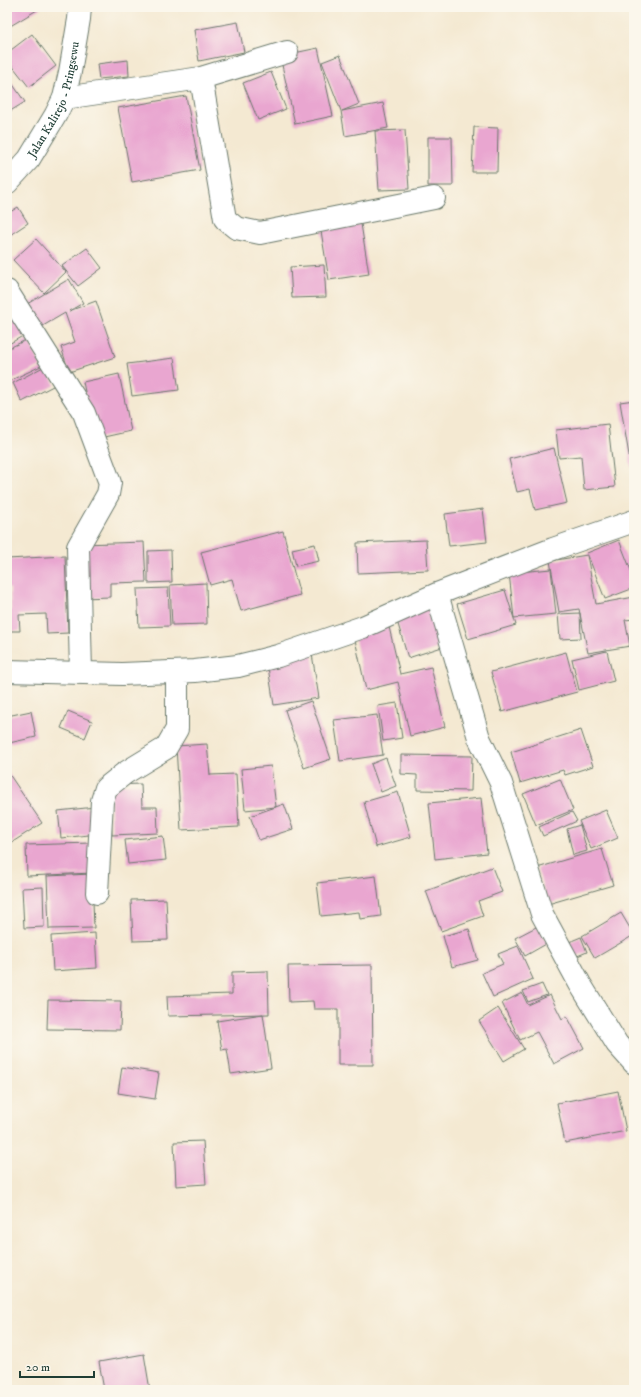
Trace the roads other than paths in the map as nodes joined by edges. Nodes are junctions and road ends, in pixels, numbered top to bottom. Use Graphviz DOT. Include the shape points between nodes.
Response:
graph roads {
  1 [pos="80,7"];
  2 [pos="287,52"];
  3 [pos="201,78"];
  4 [pos="64,98"];
  5 [pos="7,183"];
  6 [pos="434,198"];
  7 [pos="7,291"];
  8 [pos="634,521"];
  9 [pos="437,594"];
  10 [pos="7,671"];
  11 [pos="177,672"];
  12 [pos="81,673"];
  13 [pos="97,893"];
  14 [pos="634,1063"];
  1 -- 4 [label="street, Jalan Kalirejo - Pringsewu"];
  2 -- 3 [label="street"];
  3 -- 4 [label="street"];
  3 -- 6 [label="street" via="225,219 236,228 260,233"];
  4 -- 5 [label="street, Jalan Kalirejo - Pringsewu" via="29,159"];
  7 -- 12 [label="street" via="84,413 110,483 108,494 78,547"];
  8 -- 9 [label="street"];
  9 -- 11 [label="street" via="363,627 278,656 238,666"];
  9 -- 14 [label="street" via="479,738 500,783 542,914 580,984 618,1044"];
  10 -- 12 [label="street"];
  11 -- 12 [label="street"];
  11 -- 13 [label="street" via="176,729 166,748 125,772 106,788 102,801"];
}
